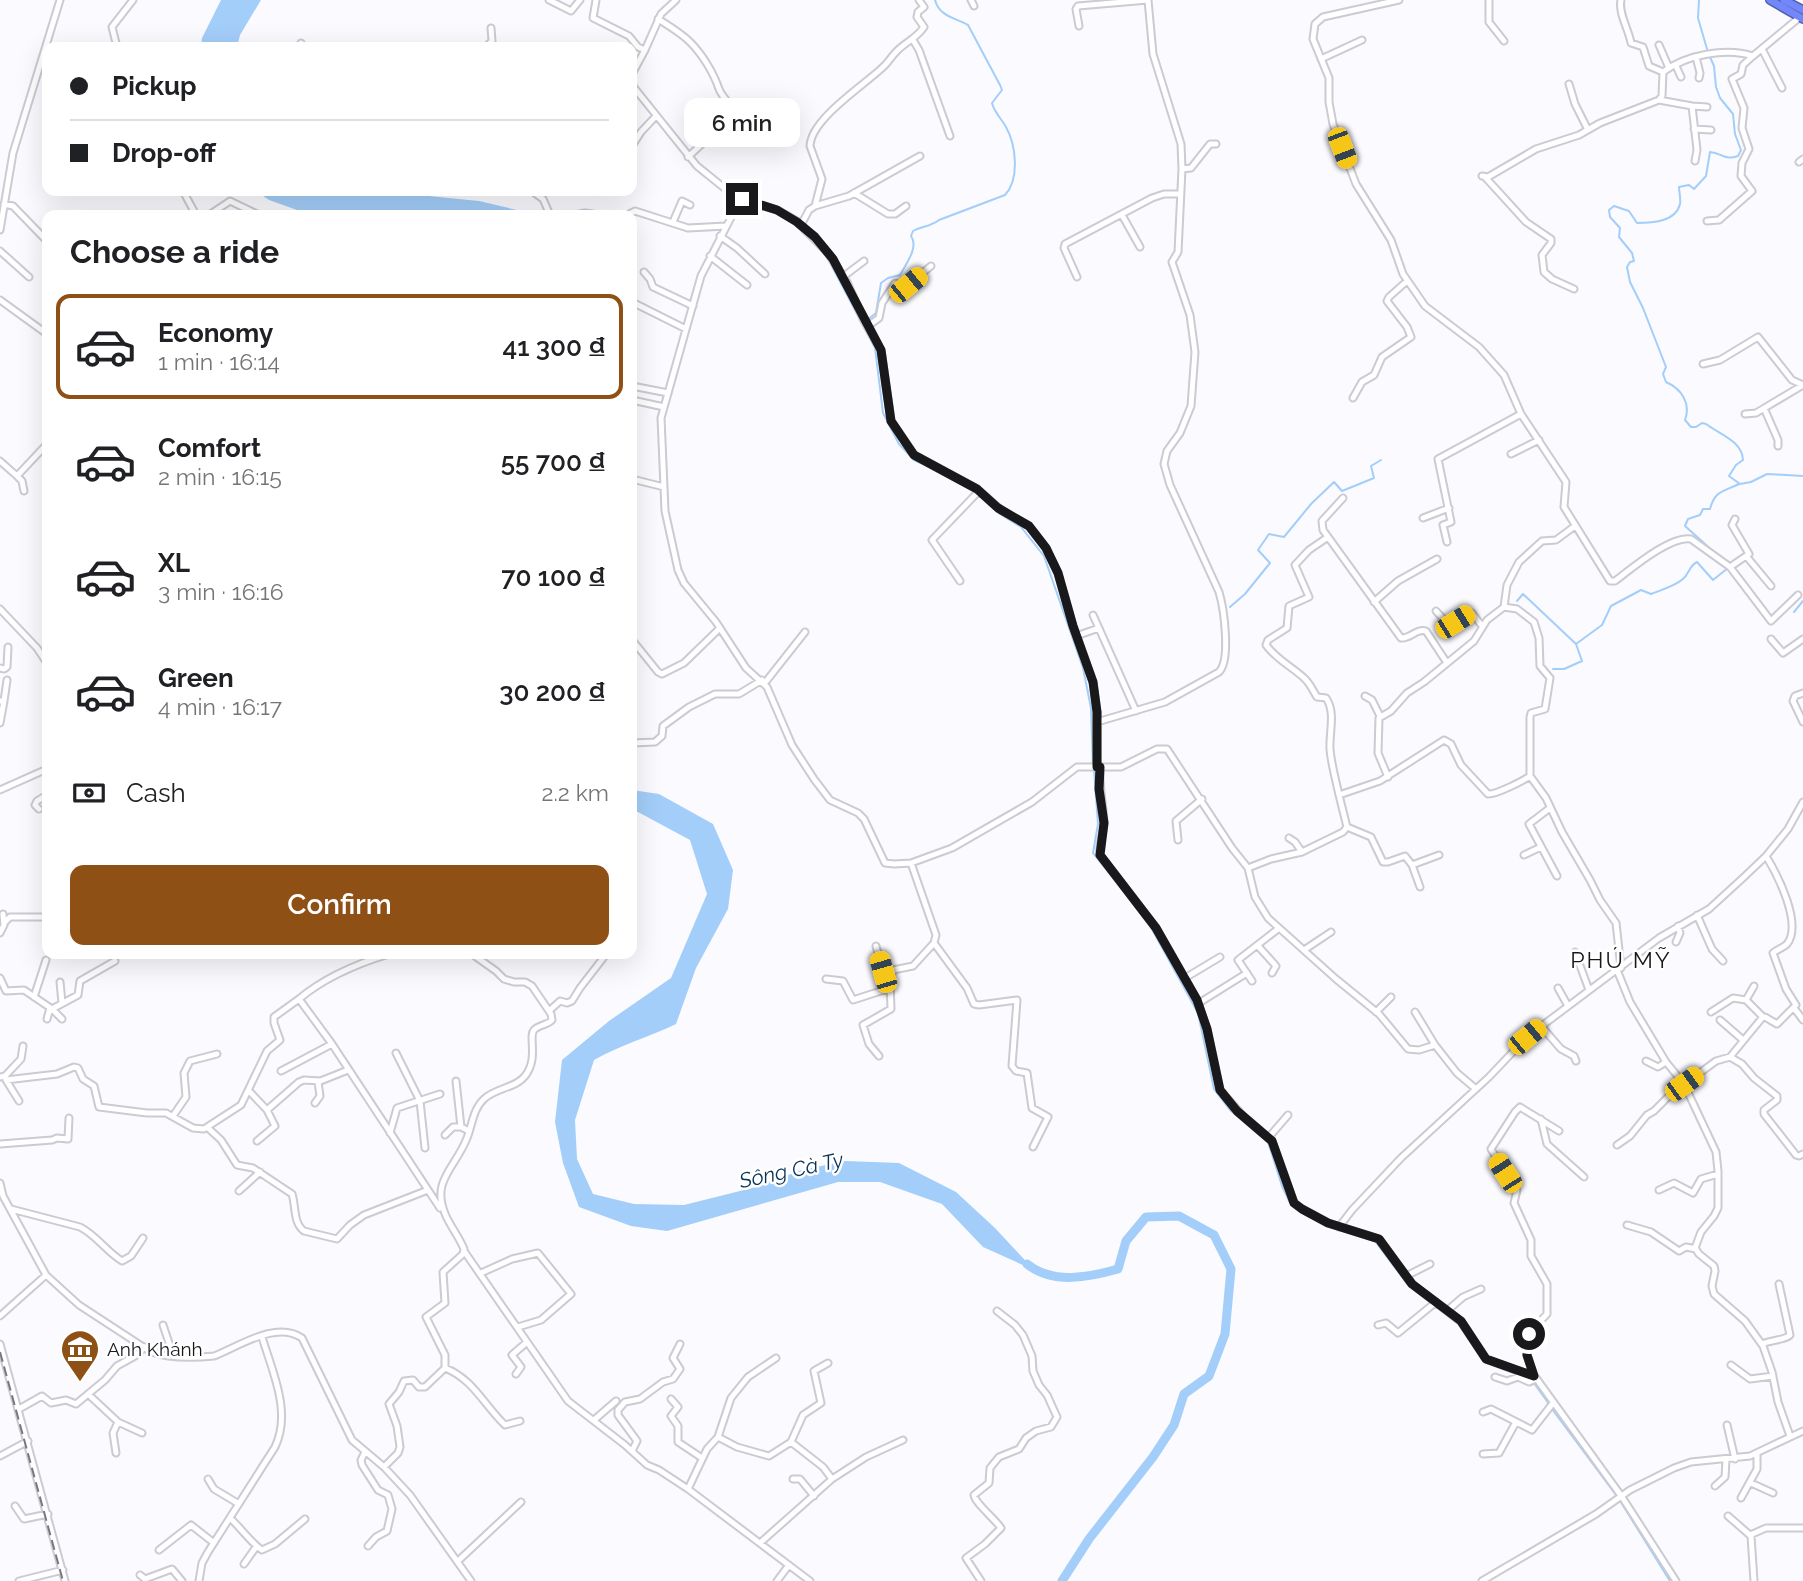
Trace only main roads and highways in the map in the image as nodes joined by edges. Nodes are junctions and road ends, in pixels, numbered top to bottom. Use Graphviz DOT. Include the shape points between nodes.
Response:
graph roads {
  1 [pos="1770,0"];
  2 [pos="1784,0"];
  3 [pos="1802,15"];
  1 -- 3 [label="highway"];
  2 -- 3 [label="highway"];
}
